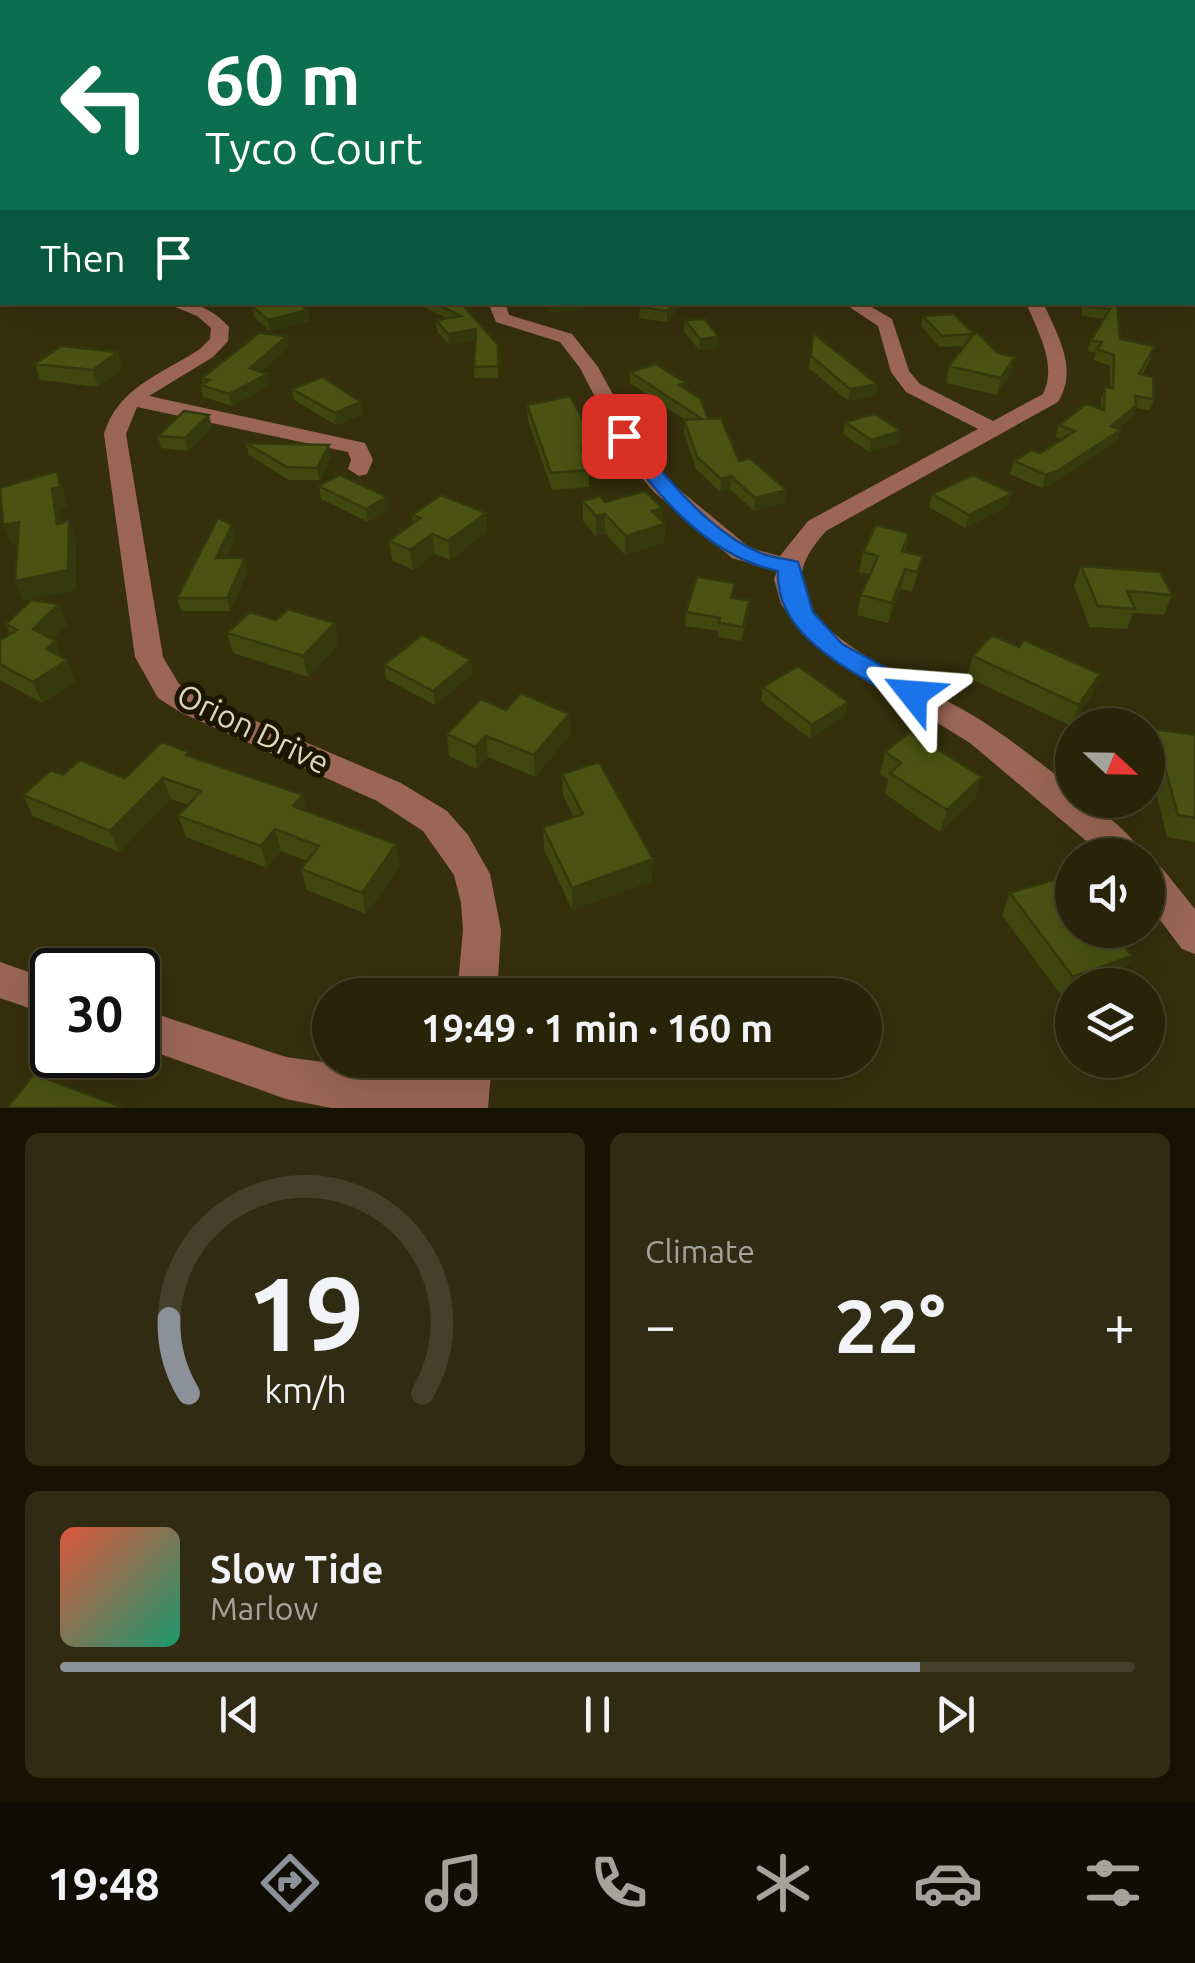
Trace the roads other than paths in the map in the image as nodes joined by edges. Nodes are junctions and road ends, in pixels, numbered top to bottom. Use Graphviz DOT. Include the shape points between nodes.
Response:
graph roads {
  1 [pos="180,305"];
  2 [pos="496,305"];
  3 [pos="855,305"];
  4 [pos="1035,305"];
  5 [pos="132,400"];
  6 [pos="996,430"];
  7 [pos="358,470"];
  8 [pos="790,567"];
  9 [pos="1108,838"];
  10 [pos="1165,899"];
  11 [pos="1195,937"];
  12 [pos="478,978"];
  13 [pos="0,980"];
  14 [pos="30,990"];
  15 [pos="160,1035"];
  16 [pos="469,1078"];
  17 [pos="466,1106"];
  1 -- 5 [label="street" via="211,316 220,327 218,341"];
  2 -- 8 [label="street" via="502,318 562,334 598,365 632,449 662,487 732,547"];
  3 -- 6 [label="street" via="886,323 900,372 913,388"];
  4 -- 6 [label="street" via="1060,385 1052,398"];
  5 -- 7 [label="street" via="357,448"];
  5 -- 12 [label="street, Orion Drive" via="115,434 145,635 158,676 191,705 389,792 435,821 464,859 480,904"];
  6 -- 8 [label="street" via="817,526"];
  8 -- 9 [label="street" via="802,615 833,650 989,741"];
  10 -- 11 [label="street"];
  13 -- 14 [label="street"];
  15 -- 17 [label="street" via="286,1078"];
  16 -- 17 [label="street"];
}
